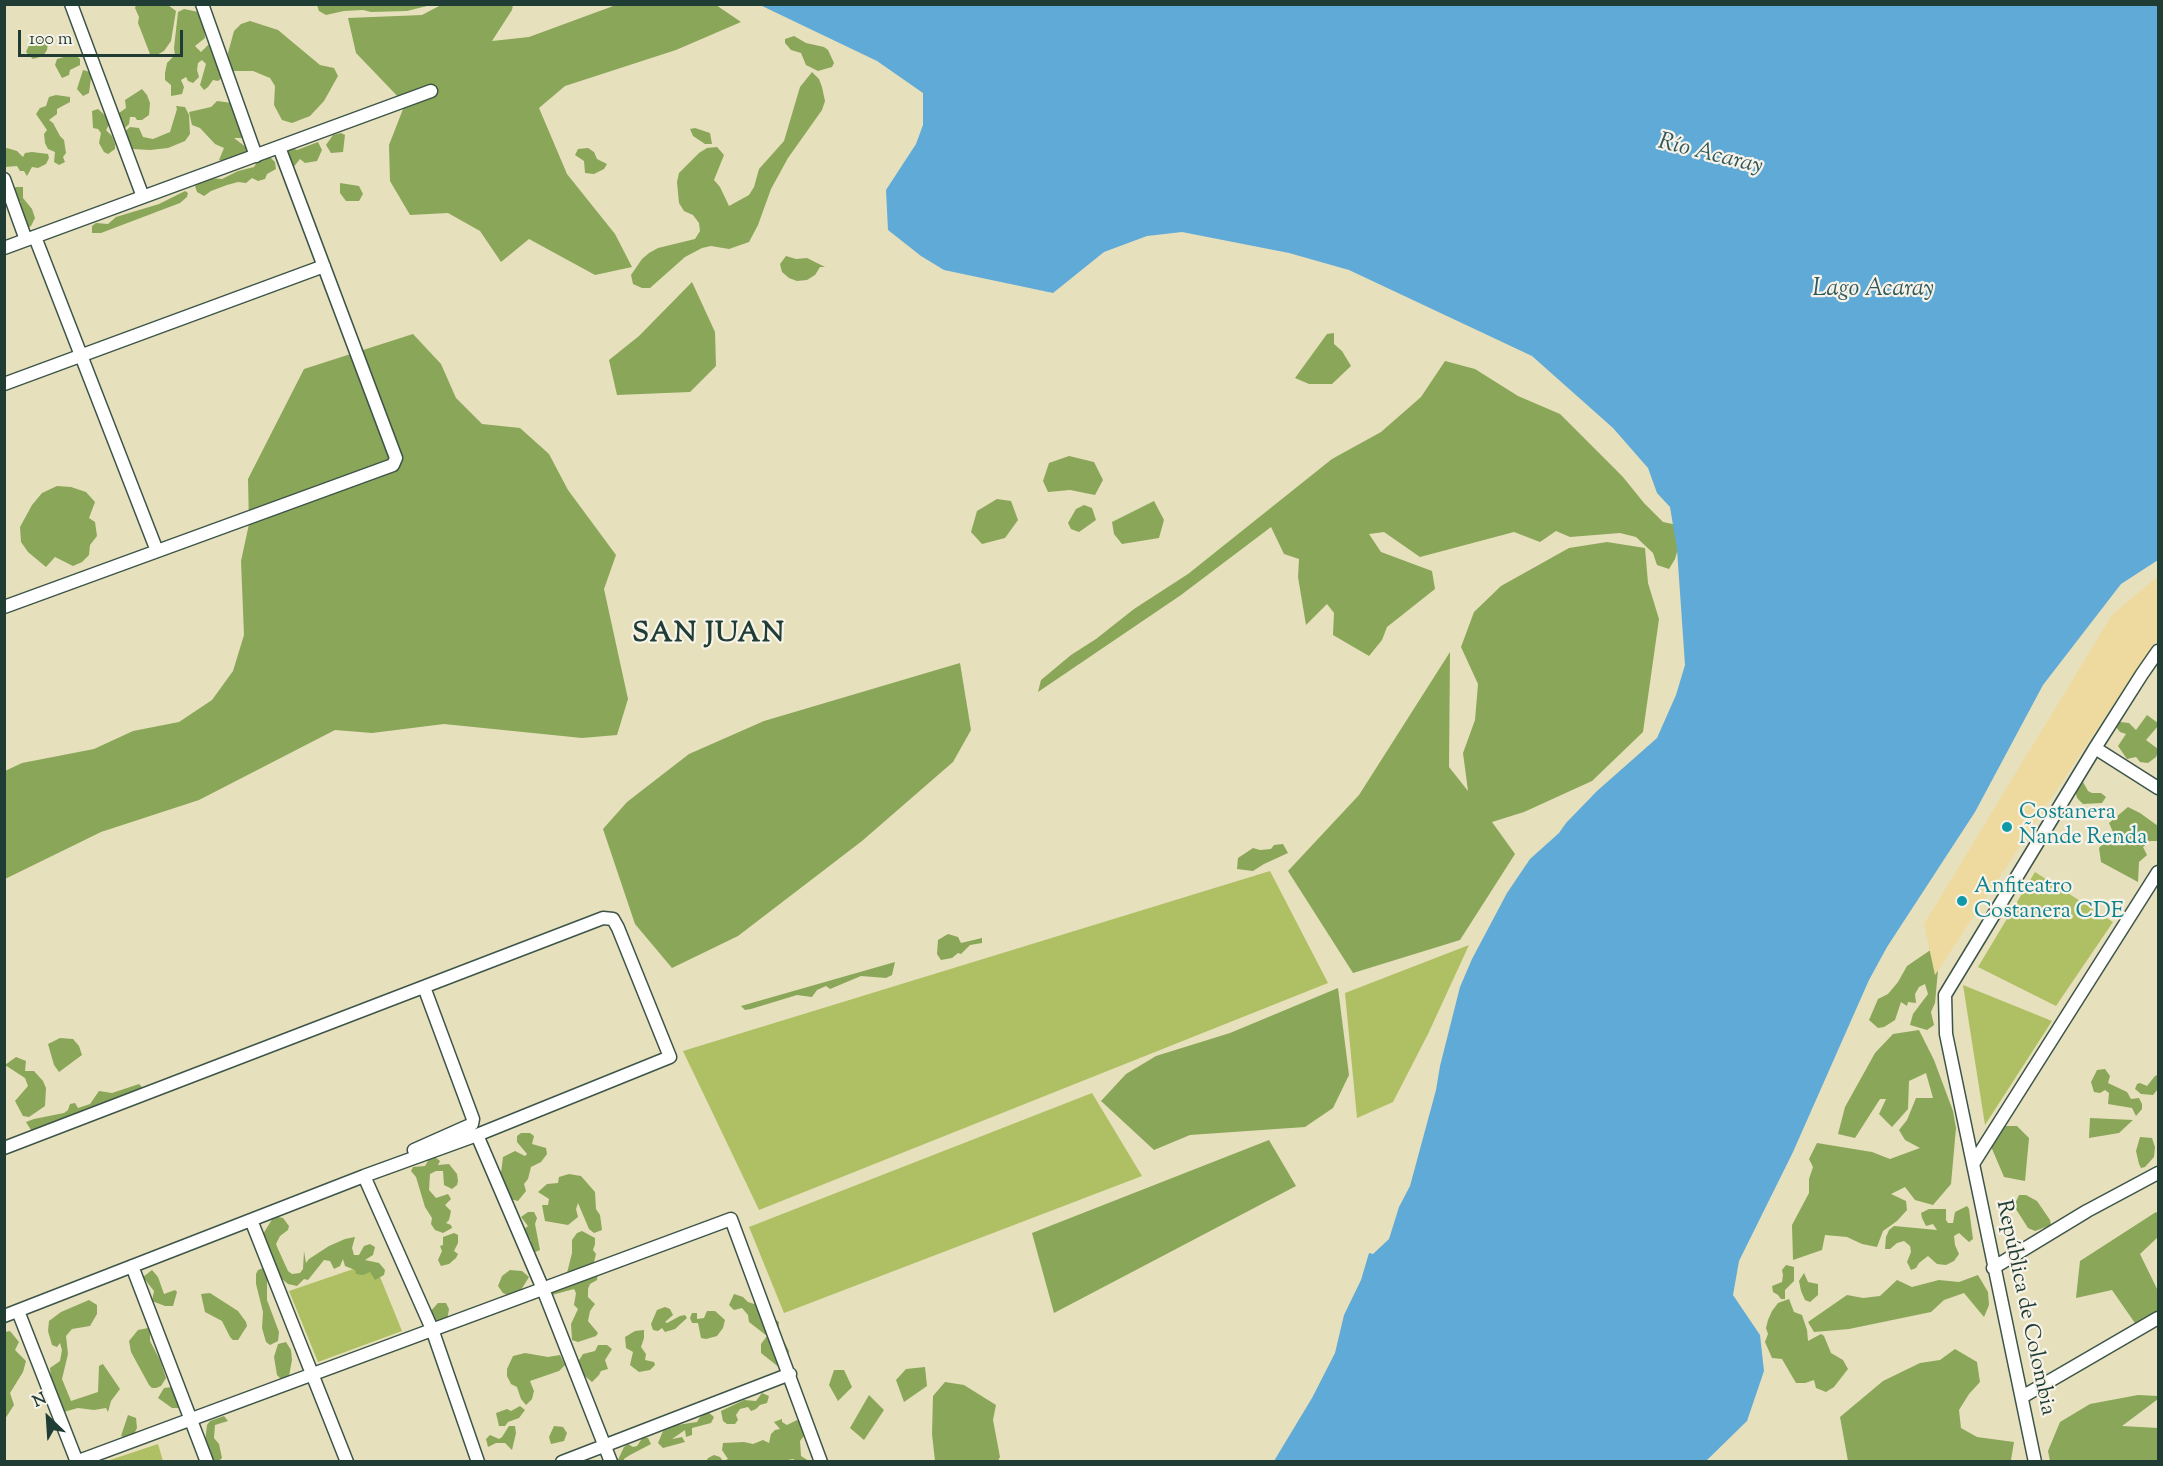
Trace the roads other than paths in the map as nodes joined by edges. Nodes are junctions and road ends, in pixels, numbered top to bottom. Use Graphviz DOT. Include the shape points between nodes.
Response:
graph roads {
  1 [pos="71,4"];
  2 [pos="202,4"];
  3 [pos="431,91"];
  4 [pos="279,147"];
  5 [pos="256,156"];
  6 [pos="4,179"];
  7 [pos="143,197"];
  8 [pos="31,238"];
  9 [pos="4,248"];
  10 [pos="324,266"];
  11 [pos="81,355"];
  12 [pos="4,384"];
  13 [pos="157,551"];
  14 [pos="4,607"];
  15 [pos="2158,651"];
  16 [pos="2095,748"];
  17 [pos="2158,788"];
  18 [pos="2158,872"];
  19 [pos="424,987"];
  20 [pos="477,1134"];
  21 [pos="4,1148"];
  22 [pos="1972,1164"];
  23 [pos="391,1166"];
  24 [pos="2158,1173"];
  25 [pos="364,1176"];
  26 [pos="251,1220"];
  27 [pos="132,1266"];
  28 [pos="1993,1268"];
  29 [pos="543,1288"];
  30 [pos="18,1311"];
  31 [pos="4,1316"];
  32 [pos="2158,1318"];
  33 [pos="432,1329"];
  34 [pos="313,1374"];
  35 [pos="790,1374"];
  36 [pos="2022,1396"];
  37 [pos="191,1419"];
  38 [pos="605,1445"];
  39 [pos="76,1461"];
  40 [pos="207,1461"];
  41 [pos="347,1461"];
  42 [pos="478,1461"];
  43 [pos="562,1461"];
  44 [pos="611,1461"];
  45 [pos="821,1461"];
  46 [pos="2035,1461"];
  1 -- 7 [label="street"];
  2 -- 5 [label="street"];
  3 -- 4 [label="street"];
  4 -- 5 [label="street"];
  4 -- 10 [label="street"];
  5 -- 7 [label="street"];
  6 -- 8 [label="street"];
  7 -- 8 [label="street"];
  8 -- 9 [label="street"];
  8 -- 11 [label="street"];
  10 -- 11 [label="street"];
  10 -- 13 [label="street" via="396,458 393,465"];
  11 -- 12 [label="street"];
  11 -- 13 [label="street"];
  13 -- 14 [label="street"];
  15 -- 16 [label="street, República de Colombia"];
  16 -- 17 [label="street"];
  16 -- 22 [label="street, República de Colombia" via="1945,995 1946,1034"];
  18 -- 22 [label="street"];
  19 -- 20 [label="street" via="603,918 613,919 670,1057"];
  19 -- 21 [label="street"];
  19 -- 23 [label="street" via="473,1119 472,1124 397,1157"];
  20 -- 23 [label="street"];
  20 -- 29 [label="street"];
  22 -- 28 [label="street, República de Colombia"];
  23 -- 25 [label="street"];
  24 -- 28 [label="street"];
  25 -- 26 [label="street"];
  25 -- 33 [label="street"];
  26 -- 27 [label="street"];
  26 -- 34 [label="street"];
  27 -- 30 [label="street"];
  27 -- 37 [label="street"];
  28 -- 36 [label="street, República de Colombia"];
  29 -- 33 [label="street"];
  29 -- 35 [label="street" via="731,1219"];
  29 -- 38 [label="street"];
  30 -- 31 [label="street"];
  30 -- 39 [label="street"];
  32 -- 36 [label="street"];
  33 -- 34 [label="street"];
  33 -- 42 [label="street"];
  34 -- 37 [label="street"];
  34 -- 41 [label="street"];
  35 -- 38 [label="street"];
  35 -- 45 [label="street"];
  36 -- 46 [label="street, República de Colombia"];
  37 -- 39 [label="street"];
  37 -- 40 [label="street"];
  38 -- 43 [label="street"];
  38 -- 44 [label="street"];
}
